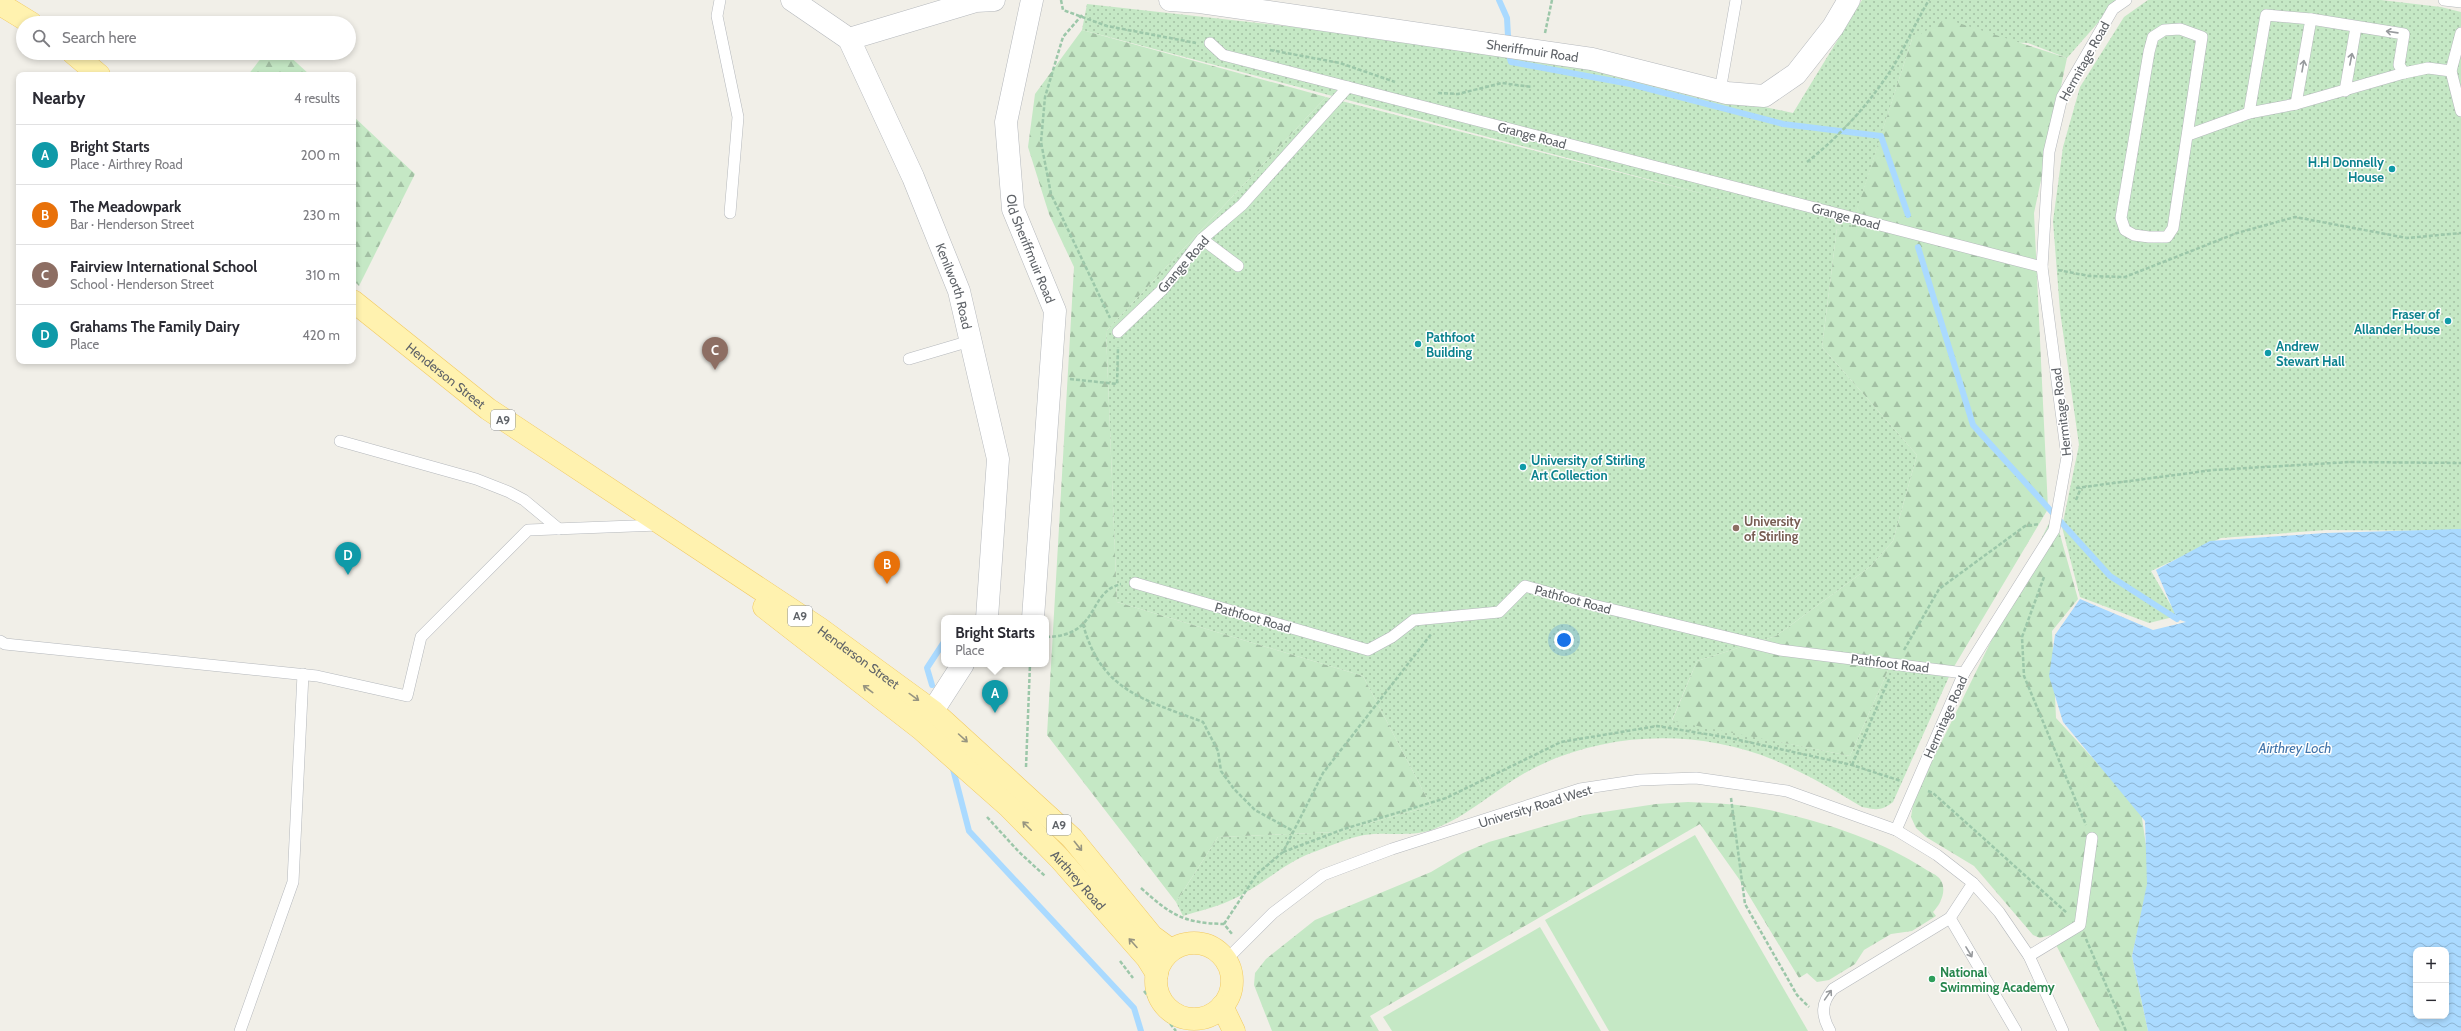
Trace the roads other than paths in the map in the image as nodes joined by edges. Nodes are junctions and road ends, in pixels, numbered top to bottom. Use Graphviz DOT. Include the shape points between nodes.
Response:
graph roads {
  1 [pos="720,0"];
  2 [pos="792,0"];
  3 [pos="982,0"];
  4 [pos="1032,0"];
  5 [pos="1170,0"];
  6 [pos="1736,0"];
  7 [pos="1849,0"];
  8 [pos="2126,0"];
  9 [pos="2444,0"];
  10 [pos="1200,1"];
  11 [pos="2461,2"];
  12 [pos="8,5"];
  13 [pos="22,16"];
  14 [pos="2311,19"];
  15 [pos="2356,27"];
  16 [pos="2461,33"];
  17 [pos="849,39"];
  18 [pos="1210,43"];
  19 [pos="81,60"];
  20 [pos="2451,71"];
  21 [pos="95,72"];
  22 [pos="2404,73"];
  23 [pos="1348,87"];
  24 [pos="2345,90"];
  25 [pos="1720,91"];
  26 [pos="2296,104"];
  27 [pos="2461,111"];
  28 [pos="2249,113"];
  29 [pos="2188,135"];
  30 [pos="730,213"];
  31 [pos="1202,239"];
  32 [pos="1238,266"];
  33 [pos="2042,267"];
  34 [pos="356,303"];
  35 [pos="1118,332"];
  36 [pos="970,341"];
  37 [pos="909,359"];
  38 [pos="340,441"];
  39 [pos="662,525"];
  40 [pos="559,529"];
  41 [pos="1135,583"];
  42 [pos="987,615"];
  43 [pos="1033,615"];
  44 [pos="0,641"];
  45 [pos="961,667"];
  46 [pos="1964,673"];
  47 [pos="303,674"];
  48 [pos="934,712"];
  49 [pos="921,729"];
  50 [pos="1896,830"];
  51 [pos="2092,838"];
  52 [pos="1973,883"];
  53 [pos="1950,918"];
  54 [pos="1171,950"];
  55 [pos="1233,953"];
  56 [pos="2029,956"];
  57 [pos="1157,974"];
  58 [pos="1222,1006"];
  59 [pos="1205,1025"];
  60 [pos="1827,1027"];
  61 [pos="240,1031"];
  62 [pos="1234,1031"];
  63 [pos="2016,1031"];
  64 [pos="2063,1031"];
  1 -- 30 [label="lane" via="717,16 738,117"];
  2 -- 17 [label="street"];
  3 -- 17 [label="street"];
  4 -- 43 [label="street, Old Sheriffmuir Road" via="1006,122 1013,209 1055,311"];
  5 -- 10 [label="street, Sheriffmuir Road"];
  6 -- 25 [label="lane"];
  7 -- 25 [label="street, Sheriffmuir Road" via="1833,27 1796,74 1764,96"];
  8 -- 33 [label="lane, Hermitage Road" via="2113,8 2062,97 2049,152"];
  9 -- 11 [label="lane"];
  10 -- 25 [label="street, Sheriffmuir Road" via="1592,59"];
  12 -- 13 [label="main road"];
  14 -- 15 [label="lane"];
  26 -- 14 [label="lane, one-way"];
  14 -- 28 [label="lane" via="2266,15"];
  22 -- 15 [label="lane, one-way" via="2399,65 2404,34"];
  24 -- 15 [label="lane, one-way"];
  16 -- 20 [label="lane"];
  17 -- 36 [label="street, Kenilworth Road" via="913,177 959,291"];
  18 -- 23 [label="lane" via="1223,55"];
  19 -- 21 [label="main road"];
  20 -- 22 [label="lane" via="2428,68"];
  20 -- 27 [label="lane"];
  22 -- 24 [label="lane"];
  23 -- 31 [label="lane, Grange Road" via="1242,205"];
  23 -- 33 [label="lane, Grange Road"];
  24 -- 26 [label="lane"];
  26 -- 28 [label="lane"];
  28 -- 29 [label="lane"];
  29 -- 29 [label="lane" via="2173,228 2167,237 2134,235 2126,230 2121,218 2153,37 2164,30 2180,29 2202,37"];
  31 -- 32 [label="lane"];
  31 -- 35 [label="lane, Grange Road" via="1163,289"];
  33 -- 46 [label="lane, Hermitage Road" via="2067,457 2054,530"];
  34 -- 39 [label="main road, Henderson Street / A9" via="488,410"];
  36 -- 37 [label="lane"];
  36 -- 42 [label="street, Kenilworth Road" via="998,459"];
  38 -- 40 [label="lane" via="469,477 509,492 524,500"];
  39 -- 40 [label="lane"];
  39 -- 48 [label="main road, Henderson Street / A9, one-way" via="819,628"];
  49 -- 39 [label="main road, Henderson Street / A9, one-way" via="821,653"];
  40 -- 47 [label="lane" via="528,530 421,637 407,696"];
  41 -- 46 [label="lane, Pathfoot Road" via="1368,650 1392,637 1414,620 1500,612 1525,586 1780,650"];
  44 -- 47 [label="lane" via="5,644"];
  45 -- 48 [label="street"];
  46 -- 50 [label="lane, Hermitage Road"];
  47 -- 61 [label="lane" via="293,882"];
  48 -- 49 [label="street"];
  48 -- 54 [label="main road, Airthrey Road / A9, one-way" via="1072,838 1152,936"];
  57 -- 49 [label="main road, Airthrey Road / A9, one-way" via="1147,958 1060,859 1009,807"];
  50 -- 52 [label="lane, University Road West" via="1937,855"];
  50 -- 55 [label="lane, University Road West" via="1787,791 1696,778 1640,780 1580,789 1392,849 1323,875 1273,913"];
  51 -- 56 [label="lane" via="2080,925"];
  52 -- 53 [label="lane"];
  52 -- 56 [label="lane, University Road West" via="1999,912"];
  60 -- 53 [label="lane, one-way" via="1823,1003 1833,989"];
  53 -- 63 [label="lane, one-way"];
  54 -- 55 [label="main road" via="1189,943 1203,944"];
  54 -- 57 [label="main road" via="1161,962"];
  55 -- 58 [label="main road" via="1230,992"];
  56 -- 64 [label="lane, University Road West"];
  57 -- 59 [label="main road, A9" via="1159,995 1168,1009"];
  58 -- 59 [label="main road, A9"];
  58 -- 62 [label="main road"];
}
